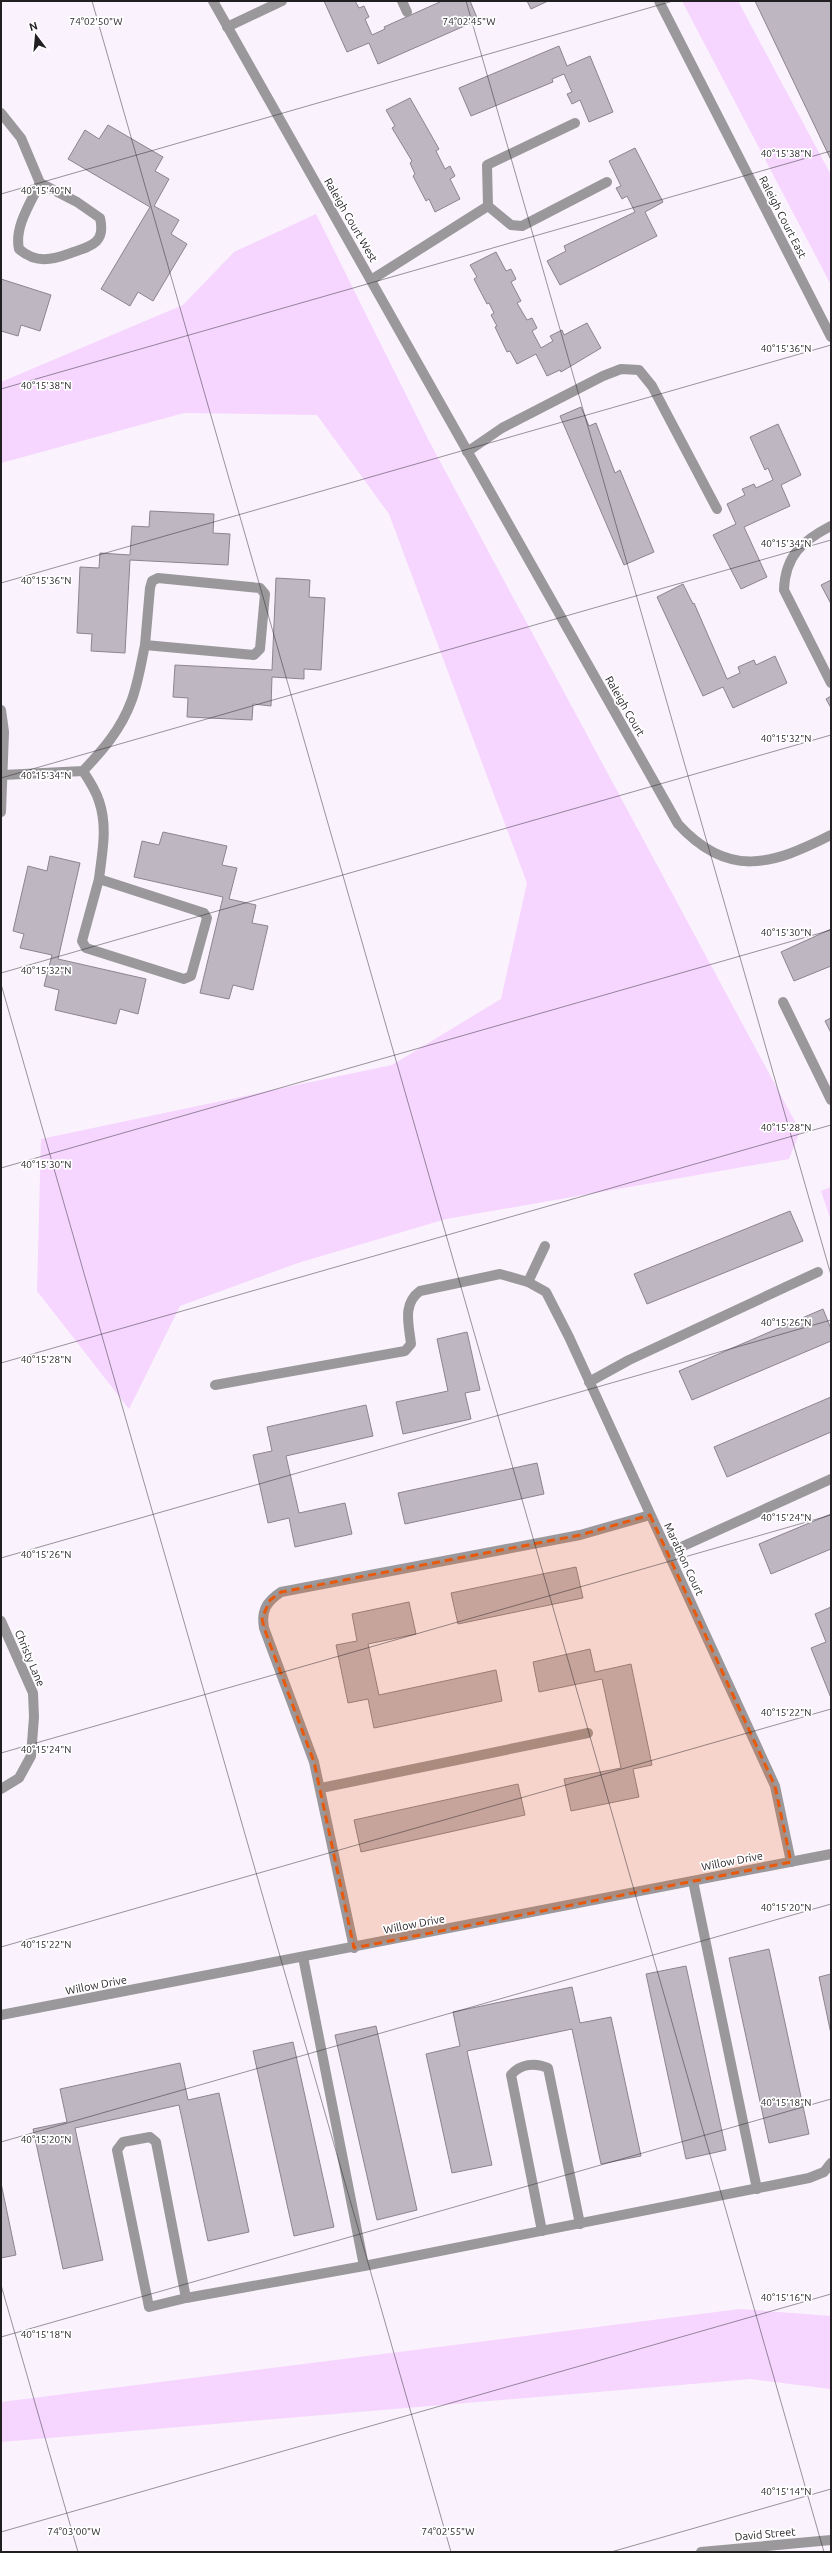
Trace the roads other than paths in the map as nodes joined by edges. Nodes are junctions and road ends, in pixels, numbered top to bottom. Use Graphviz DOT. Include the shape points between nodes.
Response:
graph roads {
  1 [pos="213,1"];
  2 [pos="282,1"];
  3 [pos="402,1"];
  4 [pos="659,1"];
  5 [pos="407,12"];
  6 [pos="228,27"];
  7 [pos="1,113"];
  8 [pos="575,123"];
  9 [pos="607,182"];
  10 [pos="40,183"];
  11 [pos="488,206"];
  12 [pos="371,280"];
  13 [pos="831,337"];
  14 [pos="467,452"];
  15 [pos="717,509"];
  16 [pos="831,526"];
  17 [pos="146,645"];
  18 [pos="831,683"];
  19 [pos="1,710"];
  20 [pos="84,770"];
  21 [pos="3,775"];
  22 [pos="1,812"];
  23 [pos="831,835"];
  24 [pos="99,879"];
  25 [pos="783,1002"];
  26 [pos="831,1100"];
  27 [pos="545,1246"];
  28 [pos="818,1272"];
  29 [pos="528,1282"];
  30 [pos="589,1382"];
  31 [pos="215,1385"];
  32 [pos="831,1479"];
  33 [pos="650,1515"];
  34 [pos="668,1553"];
  35 [pos="1,1621"];
  36 [pos="588,1733"];
  37 [pos="321,1788"];
  38 [pos="1,1789"];
  39 [pos="831,1854"];
  40 [pos="791,1862"];
  41 [pos="694,1881"];
  42 [pos="354,1948"];
  43 [pos="303,1957"];
  44 [pos="1,2016"];
  45 [pos="831,2163"];
  46 [pos="757,2189"];
  47 [pos="580,2224"];
  48 [pos="542,2231"];
  49 [pos="364,2266"];
  50 [pos="186,2298"];
  51 [pos="831,2540"];
  52 [pos="701,2552"];
  1 -- 6 [label="street, Raleigh Court West"];
  2 -- 6 [label="street"];
  3 -- 5 [label="street"];
  4 -- 13 [label="street, Raleigh Court East"];
  6 -- 12 [label="street, Raleigh Court West"];
  7 -- 10 [label="street" via="21,138"];
  8 -- 11 [label="street" via="487,165"];
  9 -- 11 [label="street" via="522,226 510,225"];
  10 -- 10 [label="street" via="77,202 100,218 102,228 93,246 51,260 40,260 19,249 19,230"];
  11 -- 12 [label="street"];
  12 -- 14 [label="street, Raleigh Court West"];
  14 -- 15 [label="street" via="502,428 603,376 621,369 640,370 652,386"];
  14 -- 23 [label="street, Raleigh Court" via="678,824 692,839 719,855 740,861 766,862 797,852"];
  16 -- 18 [label="street" via="801,546 784,573 784,590"];
  17 -- 17 [label="street" via="254,655 260,649 265,594 260,588 158,578 152,581 150,588"];
  17 -- 20 [label="street" via="132,701 121,724"];
  19 -- 21 [label="street" via="4,732"];
  20 -- 21 [label="street"];
  20 -- 24 [label="street" via="99,801 102,816 104,832"];
  21 -- 22 [label="street"];
  24 -- 24 [label="street" via="204,913 208,918 191,976 184,979 86,948 82,941"];
  25 -- 26 [label="street"];
  27 -- 29 [label="street"];
  28 -- 30 [label="street" via="629,1360"];
  29 -- 30 [label="street, Marathon Court" via="546,1292 554,1305"];
  29 -- 31 [label="street, Marathon Court" via="500,1274 420,1291 412,1297 407,1308 411,1344 405,1351"];
  30 -- 33 [label="street, Marathon Court"];
  32 -- 34 [label="street"];
  33 -- 34 [label="street, Marathon Court"];
  33 -- 37 [label="street" via="580,1535 281,1592 270,1600 263,1613 264,1628 314,1762"];
  34 -- 40 [label="street, Marathon Court" via="775,1786"];
  35 -- 38 [label="street, Christy Lane" via="33,1693 34,1717 31,1756 19,1778"];
  36 -- 37 [label="street"];
  37 -- 42 [label="street"];
  39 -- 40 [label="street, Willow Drive"];
  40 -- 41 [label="street, Willow Drive"];
  41 -- 42 [label="street, Willow Drive"];
  41 -- 46 [label="street"];
  42 -- 43 [label="street, Willow Drive"];
  43 -- 44 [label="street, Willow Drive"];
  43 -- 49 [label="street"];
  45 -- 46 [label="street" via="824,2172 809,2178"];
  46 -- 47 [label="street"];
  47 -- 48 [label="street"];
  47 -- 48 [label="street" via="548,2068 539,2064 517,2068 511,2075"];
  48 -- 49 [label="street"];
  49 -- 50 [label="street"];
  50 -- 50 [label="street" via="156,2142 150,2137 123,2142 117,2150 148,2307"];
  51 -- 52 [label="street, David Street"];
}
